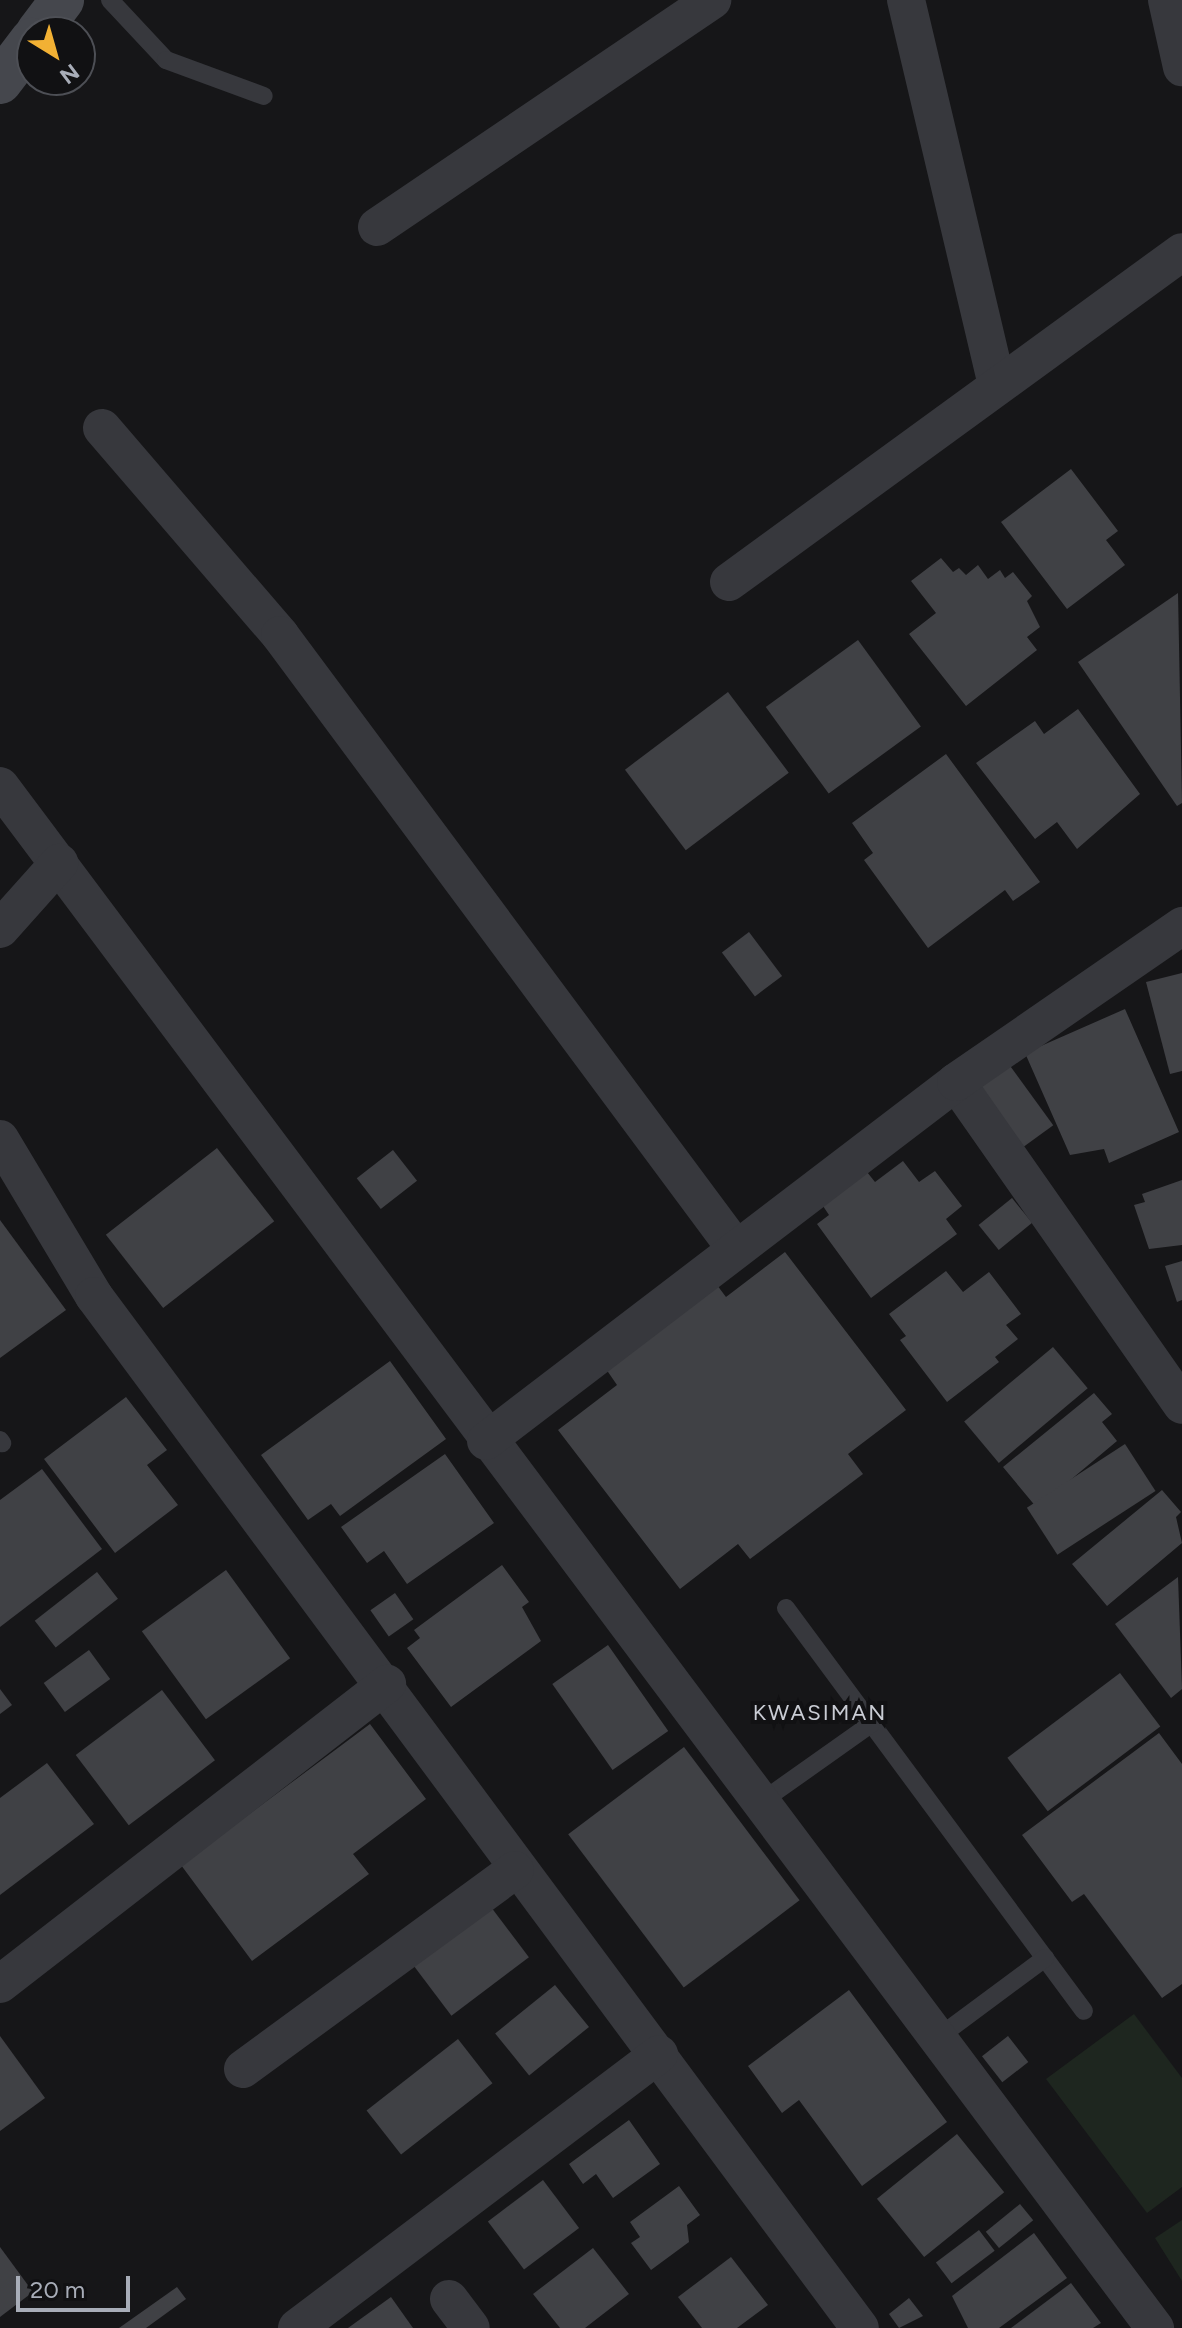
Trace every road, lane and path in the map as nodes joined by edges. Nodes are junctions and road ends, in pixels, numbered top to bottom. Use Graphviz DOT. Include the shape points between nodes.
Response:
graph roads {
  1 [pos="110,0"];
  2 [pos="712,0"];
  3 [pos="906,0"];
  4 [pos="1167,0"];
  5 [pos="16,61"];
  6 [pos="1182,67"];
  7 [pos="0,82"];
  8 [pos="264,96"];
  9 [pos="377,227"];
  10 [pos="1182,252"];
  11 [pos="997,385"];
  12 [pos="102,428"];
  13 [pos="729,582"];
  14 [pos="0,786"];
  15 [pos="59,863"];
  16 [pos="1182,926"];
  17 [pos="0,929"];
  18 [pos="956,1082"];
  19 [pos="0,1139"];
  20 [pos="736,1249"];
  21 [pos="1182,1405"];
  22 [pos="486,1441"];
  23 [pos="786,1608"];
  24 [pos="387,1684"];
  25 [pos="871,1724"];
  26 [pos="758,1804"];
  27 [pos="515,1870"];
  28 [pos="1045,1958"];
  29 [pos="0,1984"];
  30 [pos="1084,2011"];
  31 [pos="936,2039"];
  32 [pos="659,2054"];
  33 [pos="243,2069"];
  34 [pos="297,2328"];
  35 [pos="860,2328"];
  36 [pos="1155,2328"];
  1 -- 8 [label="lane" via="166,60"];
  2 -- 9 [label="street"];
  3 -- 11 [label="street"];
  4 -- 6 [label="street"];
  5 -- 7 [label="street"];
  10 -- 11 [label="street"];
  11 -- 13 [label="street"];
  12 -- 20 [label="street" via="280,635"];
  14 -- 15 [label="street"];
  15 -- 17 [label="street"];
  15 -- 22 [label="street"];
  16 -- 18 [label="street"];
  18 -- 20 [label="street"];
  18 -- 21 [label="street"];
  19 -- 24 [label="street" via="94,1296"];
  20 -- 22 [label="street"];
  22 -- 26 [label="street"];
  23 -- 25 [label="lane"];
  24 -- 27 [label="street"];
  24 -- 29 [label="street"];
  25 -- 26 [label="lane"];
  25 -- 28 [label="lane"];
  26 -- 31 [label="street"];
  27 -- 32 [label="street"];
  27 -- 33 [label="street"];
  28 -- 30 [label="lane"];
  28 -- 31 [label="lane"];
  31 -- 36 [label="street"];
  32 -- 34 [label="street"];
  32 -- 35 [label="street"];
}
